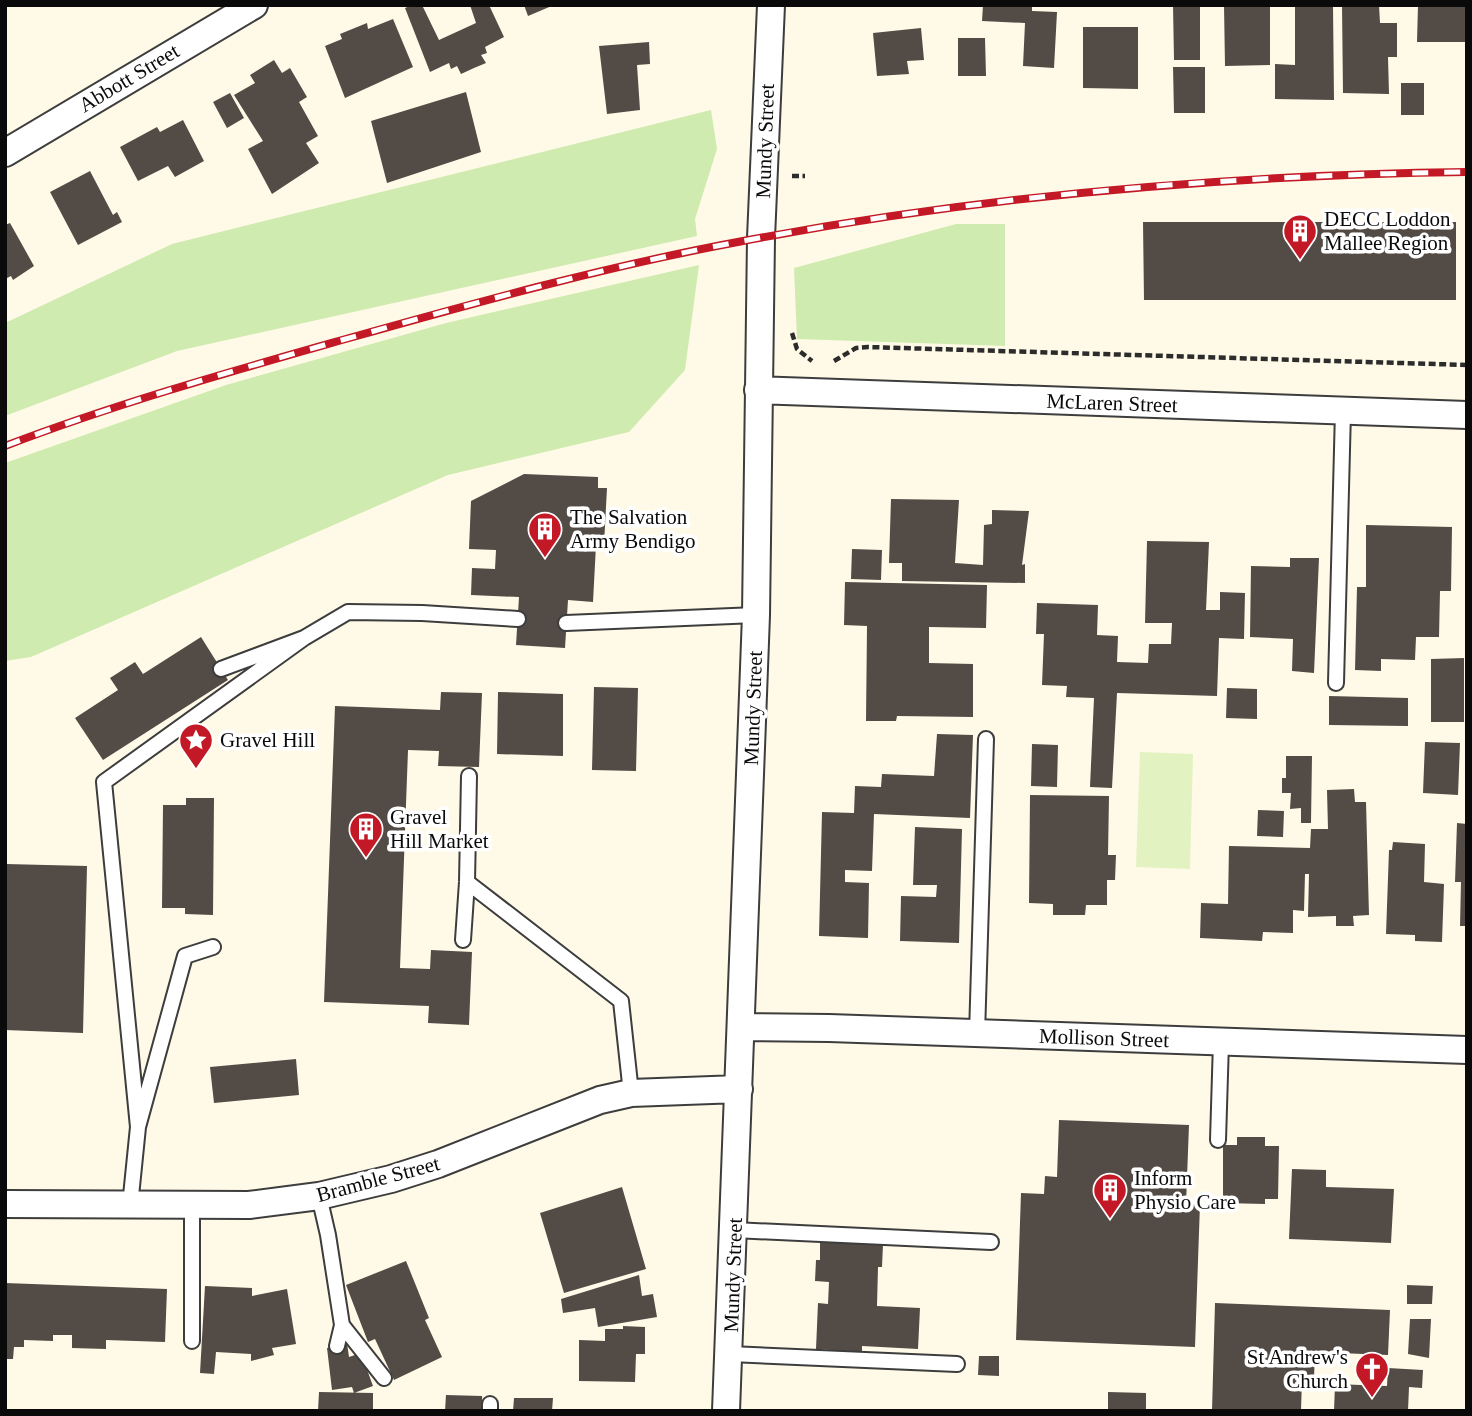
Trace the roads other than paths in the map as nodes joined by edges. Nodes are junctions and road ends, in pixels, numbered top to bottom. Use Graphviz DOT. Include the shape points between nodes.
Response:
graph roads {
  1 [pos="254,5"];
  2 [pos="771,5"];
  3 [pos="5,153"];
  4 [pos="758,390"];
  5 [pos="1343,411"];
  6 [pos="1467,415"];
  7 [pos="756,615"];
  8 [pos="518,619"];
  9 [pos="566,623"];
  10 [pos="304,638"];
  11 [pos="221,669"];
  12 [pos="1336,683"];
  13 [pos="986,739"];
  14 [pos="469,776"];
  15 [pos="467,882"];
  16 [pos="463,940"];
  17 [pos="212,947"];
  18 [pos="741,1027"];
  19 [pos="977,1034"];
  20 [pos="1222,1042"];
  21 [pos="1467,1050"];
  22 [pos="739,1089"];
  23 [pos="632,1093"];
  24 [pos="138,1127"];
  25 [pos="1218,1140"];
  26 [pos="319,1196"];
  27 [pos="5,1204"];
  28 [pos="130,1206"];
  29 [pos="192,1206"];
  30 [pos="734,1230"];
  31 [pos="991,1241"];
  32 [pos="342,1325"];
  33 [pos="192,1341"];
  34 [pos="337,1346"];
  35 [pos="730,1354"];
  36 [pos="957,1364"];
  37 [pos="384,1378"];
  38 [pos="726,1411"];
  1 -- 3 [label="street, Abbott Street"];
  2 -- 4 [label="street, Mundy Street"];
  4 -- 5 [label="street, McLaren Street"];
  4 -- 7 [label="street, Mundy Street"];
  5 -- 6 [label="street, McLaren Street"];
  5 -- 12 [label="lane"];
  7 -- 9 [label="lane"];
  7 -- 18 [label="street, Mundy Street"];
  8 -- 10 [label="lane" via="348,612"];
  10 -- 11 [label="lane"];
  10 -- 24 [label="lane" via="104,782"];
  13 -- 19 [label="lane"];
  14 -- 15 [label="lane"];
  15 -- 16 [label="lane"];
  15 -- 23 [label="lane" via="621,1000"];
  17 -- 24 [label="lane" via="185,956"];
  18 -- 19 [label="street, Mollison Street"];
  18 -- 22 [label="street, Mundy Street"];
  19 -- 20 [label="street, Mollison Street"];
  20 -- 21 [label="street, Mollison Street"];
  20 -- 25 [label="lane"];
  22 -- 23 [label="street, Bramble Street"];
  22 -- 30 [label="street, Mundy Street"];
  23 -- 26 [label="street, Bramble Street" via="578,1108 438,1164"];
  24 -- 28 [label="lane"];
  26 -- 29 [label="street, Bramble Street"];
  26 -- 32 [label="lane"];
  27 -- 28 [label="street, Bramble Street"];
  28 -- 29 [label="street, Bramble Street"];
  29 -- 33 [label="lane"];
  30 -- 31 [label="lane"];
  30 -- 35 [label="street, Mundy Street"];
  32 -- 34 [label="lane"];
  32 -- 37 [label="lane"];
  35 -- 36 [label="lane"];
  35 -- 38 [label="street, Mundy Street"];
}
